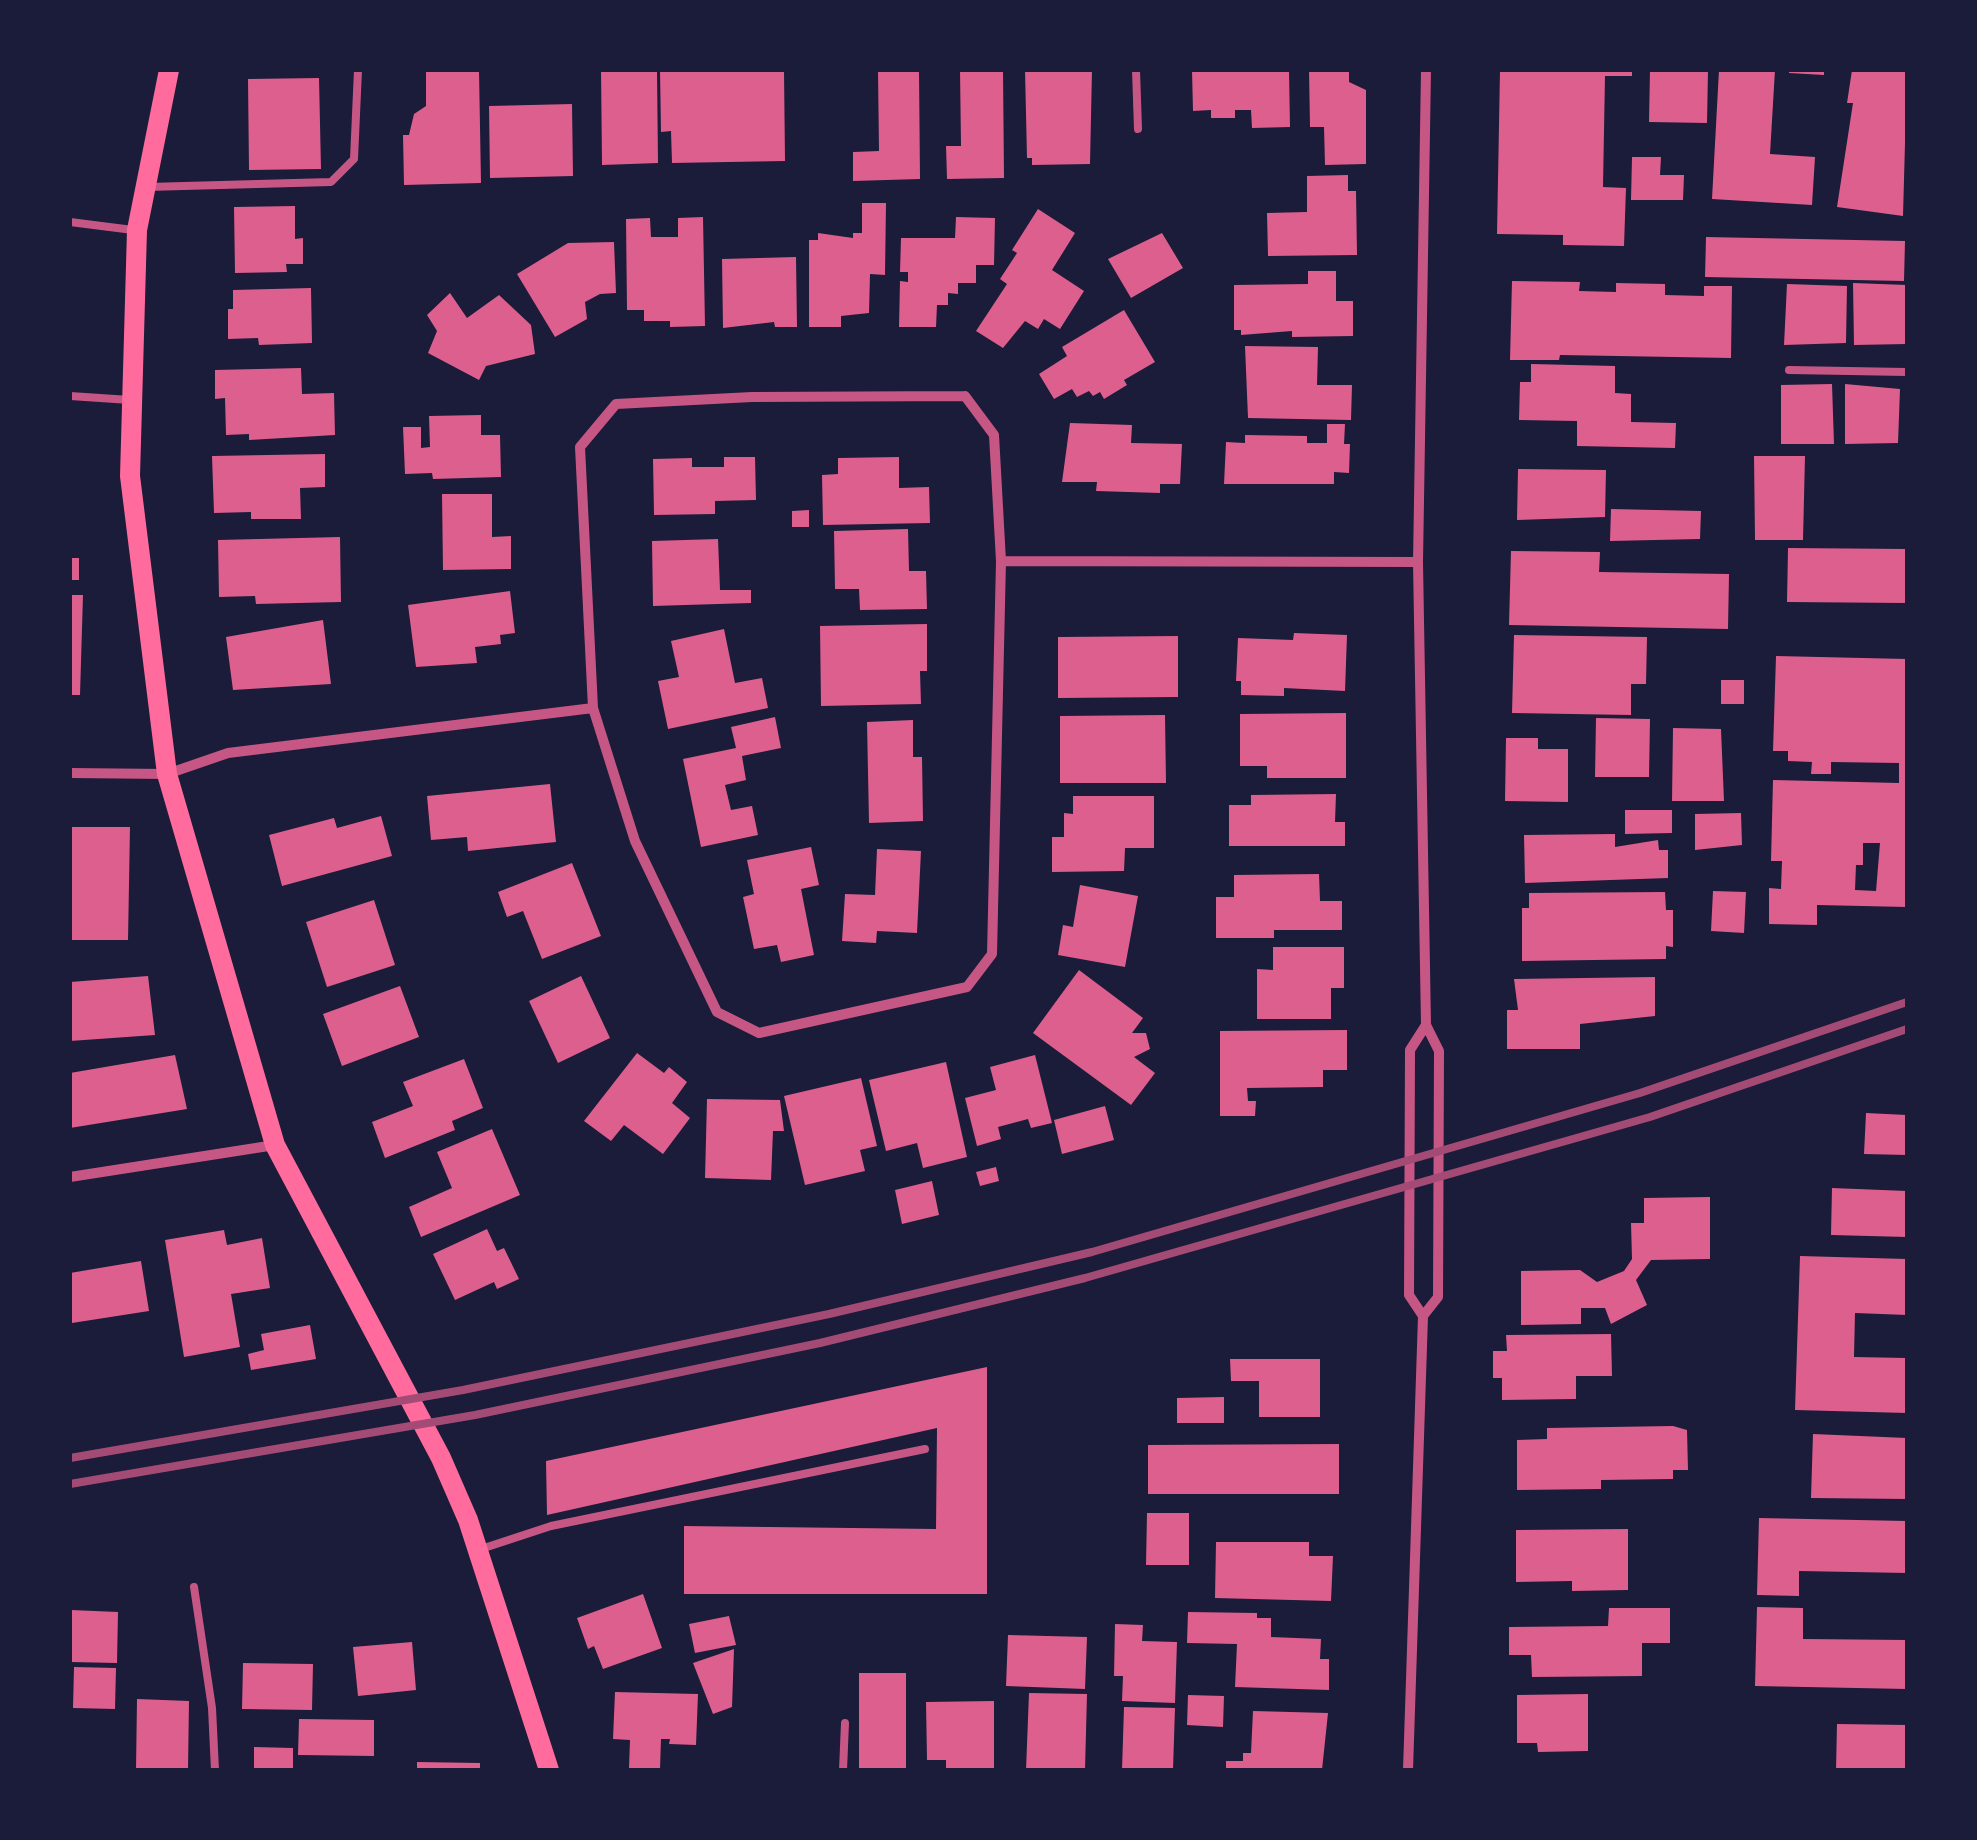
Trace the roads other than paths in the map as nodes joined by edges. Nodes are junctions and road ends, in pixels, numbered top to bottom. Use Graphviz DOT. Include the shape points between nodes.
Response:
graph roads {
  1 [pos="169,70"];
  2 [pos="358,70"];
  3 [pos="1136,70"];
  4 [pos="1426,70"];
  5 [pos="1138,129"];
  6 [pos="146,187"];
  7 [pos="70,222"];
  8 [pos="137,230"];
  9 [pos="1789,370"];
  10 [pos="1907,372"];
  11 [pos="70,396"];
  12 [pos="132,400"];
  13 [pos="1001,561"];
  14 [pos="1418,562"];
  15 [pos="592,708"];
  16 [pos="70,773"];
  17 [pos="167,774"];
  18 [pos="1426,1025"];
  19 [pos="275,1145"];
  20 [pos="70,1177"];
  21 [pos="1423,1316"];
  22 [pos="925,1448"];
  23 [pos="478,1550"];
  24 [pos="194,1588"];
  25 [pos="844,1724"];
  26 [pos="215,1770"];
  27 [pos="549,1770"];
  28 [pos="843,1770"];
  29 [pos="1408,1770"];
  1 -- 6 [label="main road"];
  2 -- 6 [label="lane" via="354,159 331,182"];
  3 -- 5 [label="lane"];
  4 -- 14 [label="street"];
  6 -- 8 [label="main road"];
  7 -- 8 [label="lane"];
  8 -- 12 [label="main road"];
  9 -- 10 [label="lane"];
  11 -- 12 [label="lane"];
  12 -- 17 [label="main road" via="130,476"];
  13 -- 14 [label="street"];
  13 -- 15 [label="street" via="994,435 964,396 616,404 580,448"];
  13 -- 15 [label="street" via="992,954 967,986 759,1033 718,1012 635,841"];
  14 -- 18 [label="street"];
  15 -- 17 [label="street" via="228,753"];
  16 -- 17 [label="street"];
  17 -- 19 [label="main road"];
  18 -- 21 [label="street" via="1439,1051 1438,1297"];
  18 -- 21 [label="street" via="1410,1050 1410,1295"];
  19 -- 20 [label="street"];
  19 -- 23 [label="main road" via="441,1458"];
  21 -- 29 [label="street"];
  22 -- 23 [label="lane" via="550,1526"];
  23 -- 27 [label="main road"];
  24 -- 26 [label="lane"];
  25 -- 28 [label="lane"];
}
